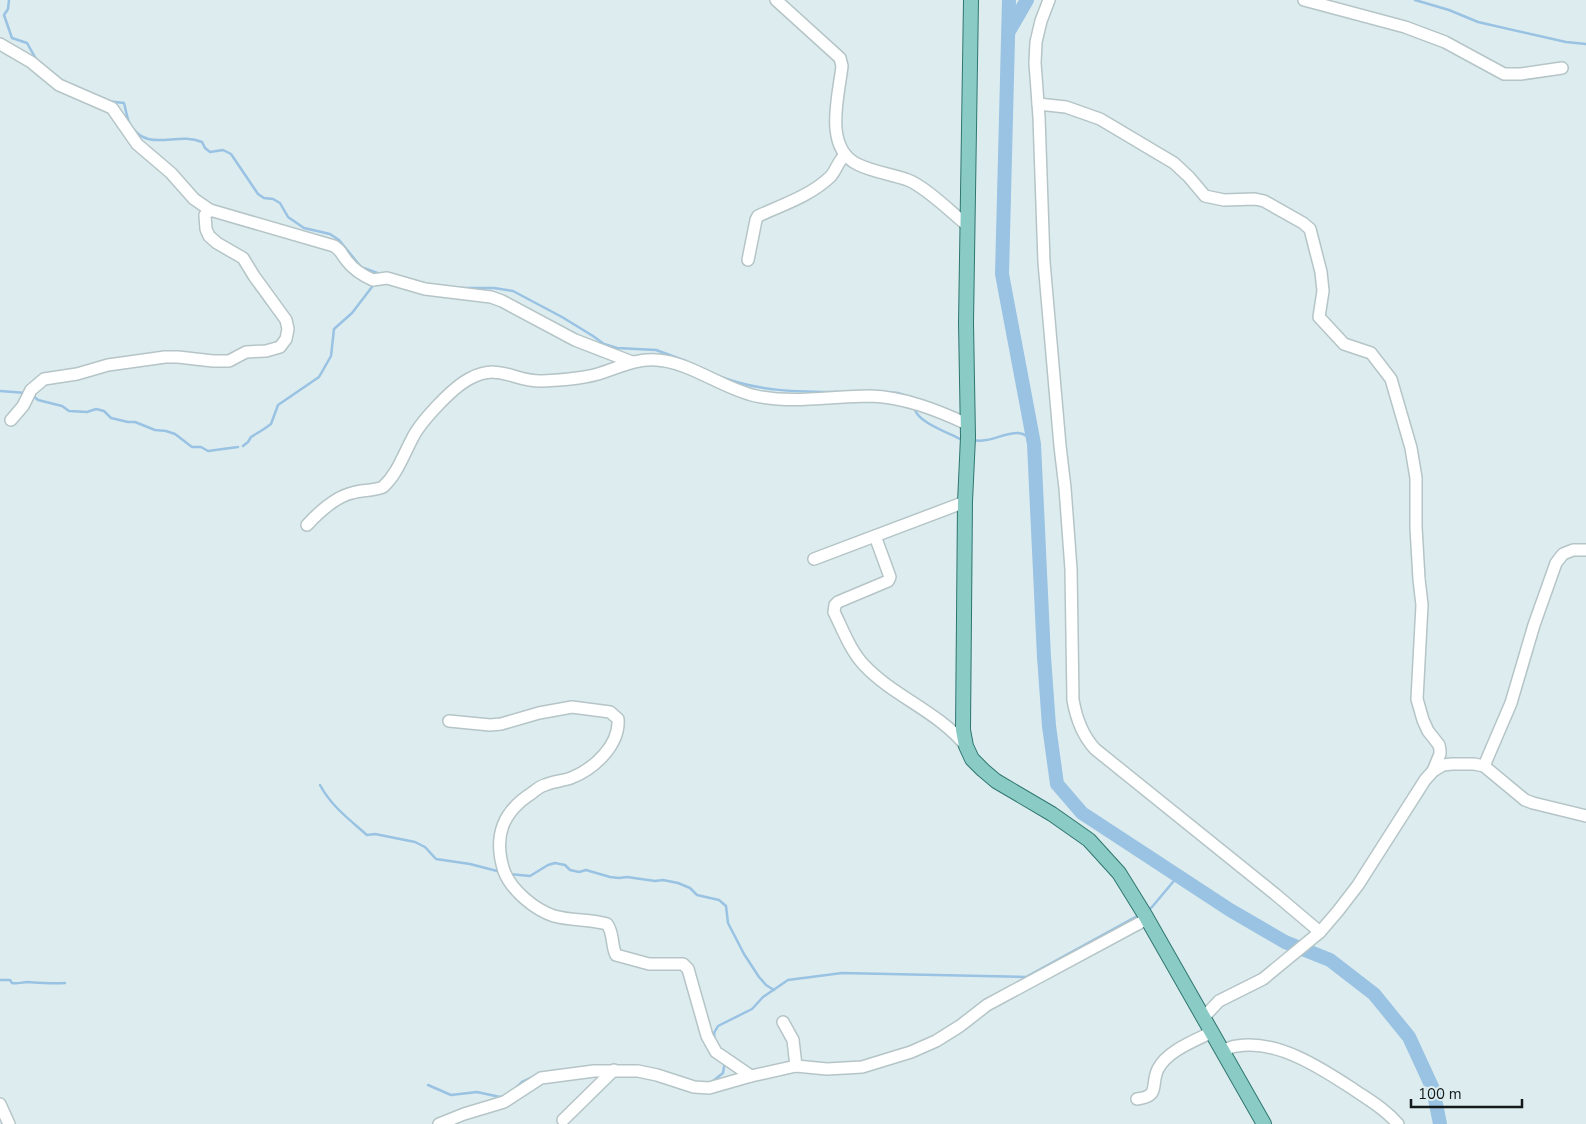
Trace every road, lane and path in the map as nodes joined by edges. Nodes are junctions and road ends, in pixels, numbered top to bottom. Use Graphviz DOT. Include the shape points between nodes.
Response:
graph roads {
  1 [pos="776,0"];
  2 [pos="971,0"];
  3 [pos="1049,0"];
  4 [pos="1304,0"];
  5 [pos="0,44"];
  6 [pos="1562,68"];
  7 [pos="1038,104"];
  8 [pos="845,155"];
  9 [pos="210,210"];
  10 [pos="968,226"];
  11 [pos="748,260"];
  12 [pos="632,362"];
  13 [pos="11,420"];
  14 [pos="967,424"];
  15 [pos="965,502"];
  16 [pos="307,525"];
  17 [pos="875,536"];
  18 [pos="1586,550"];
  19 [pos="814,559"];
  20 [pos="449,721"];
  21 [pos="966,746"];
  22 [pos="1484,766"];
  23 [pos="1433,771"];
  24 [pos="1586,816"];
  25 [pos="1145,914"];
  26 [pos="1318,934"];
  27 [pos="1203,1018"];
  28 [pos="783,1022"];
  29 [pos="1212,1032"];
  30 [pos="1222,1051"];
  31 [pos="796,1066"];
  32 [pos="614,1070"];
  33 [pos="750,1076"];
  34 [pos="1137,1099"];
  35 [pos="0,1104"];
  36 [pos="563,1120"];
  37 [pos="9,1124"];
  38 [pos="439,1124"];
  39 [pos="1264,1124"];
  40 [pos="1398,1124"];
  1 -- 8 [label="street" via="840,58 842,66 835,131"];
  2 -- 10 [label="main road"];
  3 -- 7 [label="street" via="1036,42"];
  4 -- 6 [label="street" via="1405,27 1445,42 1504,74"];
  5 -- 9 [label="street" via="31,62 59,85 112,108 136,144"];
  7 -- 23 [label="street" via="1066,107 1100,119 1174,163 1205,196 1264,201 1310,229 1323,291 1319,317 1344,344 1370,353 1386,371 1411,448 1416,478 1416,535 1422,605 1418,699 1428,731 1439,745"];
  7 -- 26 [label="street" via="1044,262 1071,569 1072,700 1075,710 1088,742 1095,749 1276,894"];
  8 -- 10 [label="street" via="861,166 918,185"];
  8 -- 11 [label="street" via="819,186 758,216"];
  9 -- 12 [label="street" via="334,246 355,269 373,280 387,278 425,289 482,295 502,301 575,340"];
  9 -- 13 [label="street" via="205,215 209,236 243,258 286,320 286,339 280,347 246,352 228,361 165,357 44,379 31,390"];
  10 -- 14 [label="main road"];
  12 -- 14 [label="street" via="655,360 676,364 758,396 822,400 870,396 888,398 936,411"];
  12 -- 16 [label="street" via="599,374 574,378 538,381 492,371 470,378 459,385 418,429 397,470 383,487 340,497"];
  14 -- 15 [label="main road"];
  15 -- 17 [label="street"];
  15 -- 21 [label="main road" via="963,730"];
  17 -- 19 [label="street"];
  17 -- 21 [label="street" via="890,577 888,581 838,602 834,612 863,664 889,687 930,713"];
  18 -- 22 [label="street" via="1563,554 1556,563 1510,703"];
  20 -- 33 [label="street" via="501,724 572,706 610,712 618,719 619,728 601,758 570,778 544,785 507,814 500,836 500,859 506,877 529,902 553,915 607,924 616,955 649,964 683,964 688,969 707,1036 716,1052"];
  21 -- 25 [label="main road" via="972,759 990,776 1089,840 1119,873"];
  22 -- 23 [label="street" via="1452,764"];
  22 -- 24 [label="street" via="1533,804"];
  23 -- 26 [label="street" via="1358,885"];
  25 -- 27 [label="main road"];
  25 -- 31 [label="street" via="987,1005 936,1041 911,1052 862,1067 827,1069"];
  26 -- 27 [label="street" via="1263,979 1219,1001"];
  27 -- 29 [label="main road"];
  28 -- 31 [label="street" via="793,1040"];
  29 -- 30 [label="main road"];
  29 -- 34 [label="street" via="1176,1049 1158,1068 1152,1094"];
  30 -- 39 [label="main road"];
  30 -- 40 [label="street" via="1254,1045 1302,1058 1388,1113"];
  31 -- 33 [label="street"];
  32 -- 33 [label="street" via="638,1071 694,1087 709,1088"];
  32 -- 36 [label="street"];
  32 -- 38 [label="street" via="541,1078 504,1102"];
  35 -- 37 [label="street"];
}
